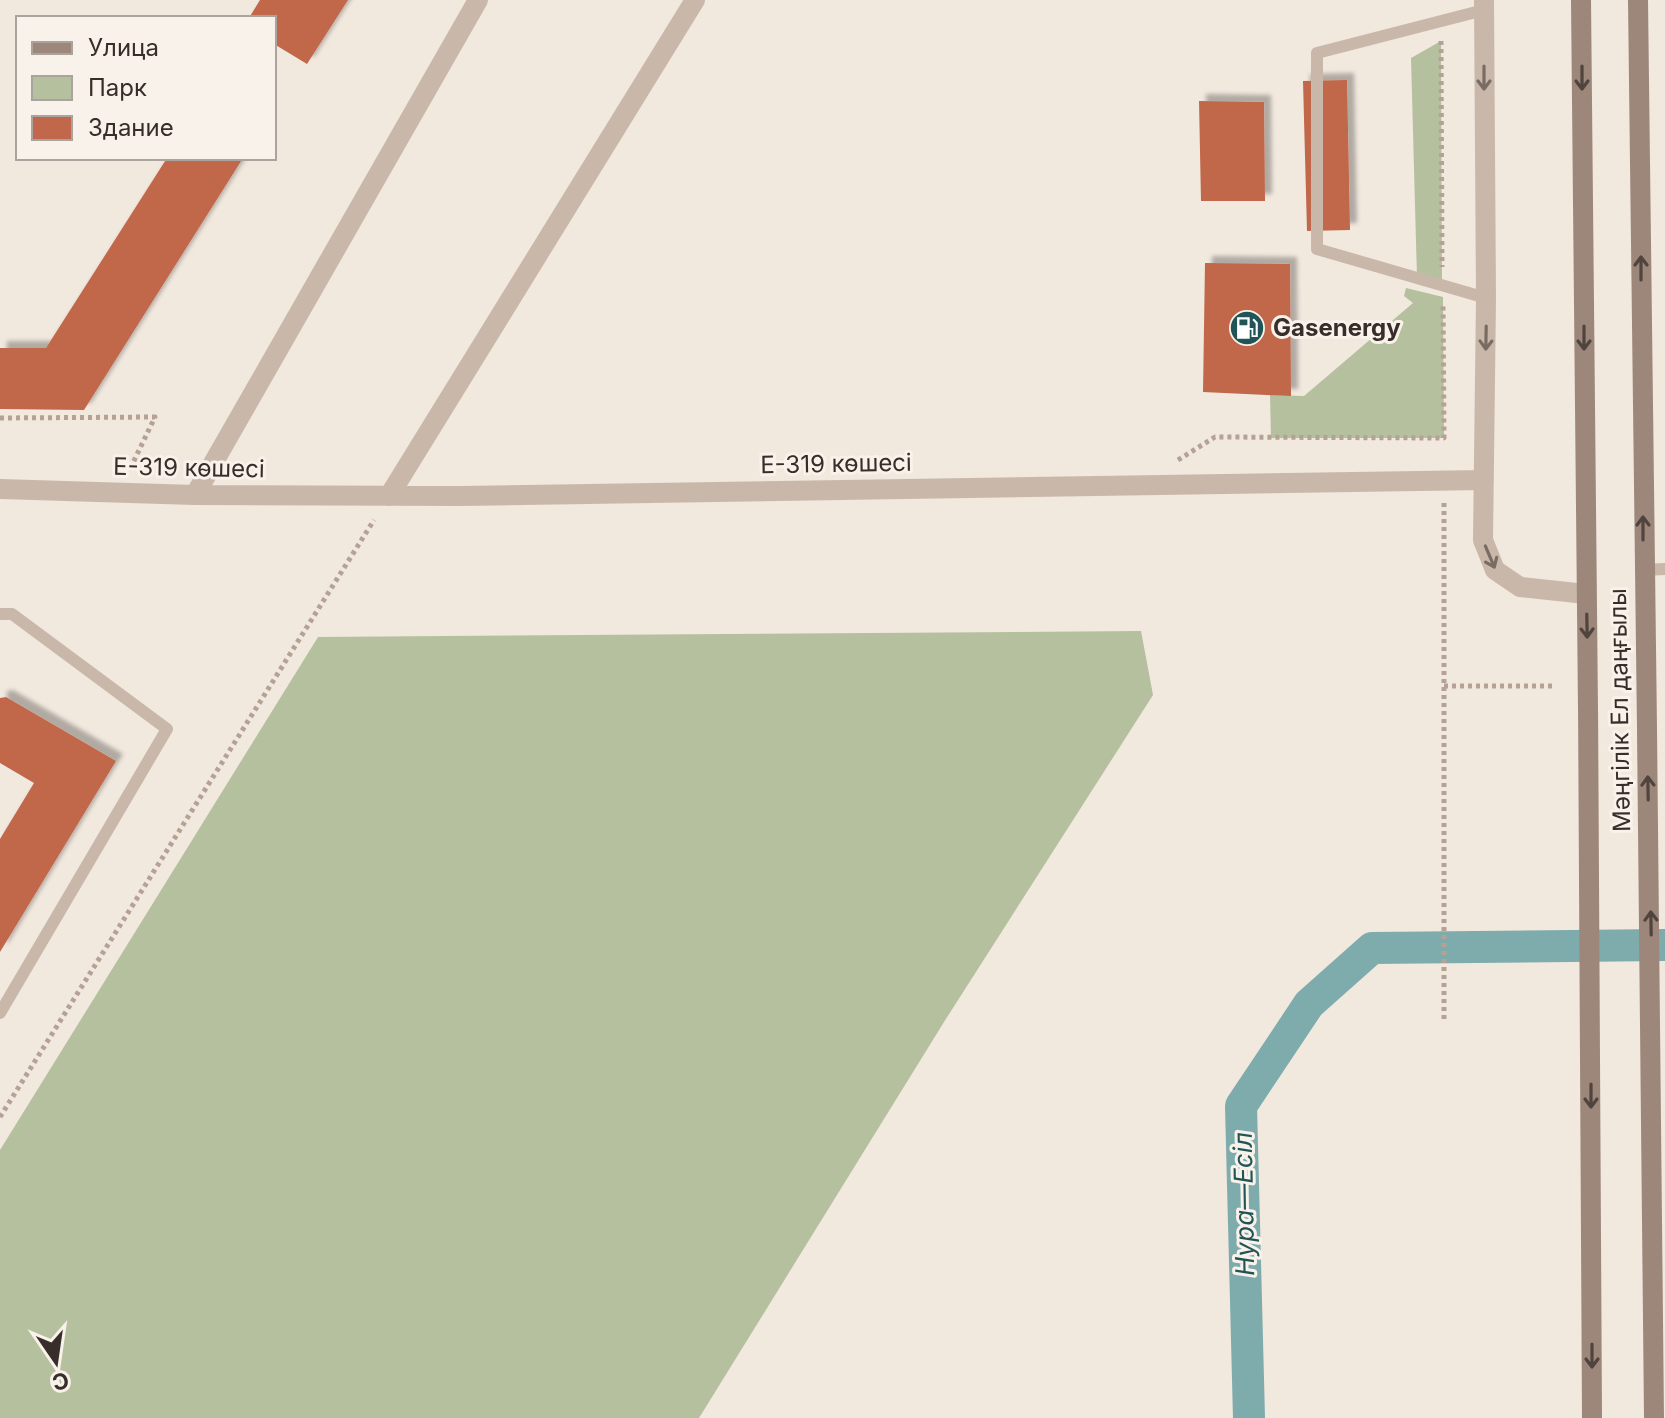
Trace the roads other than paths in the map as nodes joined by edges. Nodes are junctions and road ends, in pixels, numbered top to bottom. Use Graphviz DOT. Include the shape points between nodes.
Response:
graph roads {
  1 [pos="478,0"];
  2 [pos="695,0"];
  3 [pos="1581,0"];
  4 [pos="1638,0"];
  5 [pos="1484,5"];
  6 [pos="1486,298"];
  7 [pos="1484,480"];
  8 [pos="0,489"];
  9 [pos="195,495"];
  10 [pos="389,496"];
  11 [pos="1665,569"];
  12 [pos="1643,570"];
  13 [pos="1586,594"];
  14 [pos="0,614"];
  15 [pos="0,1013"];
  16 [pos="1592,1416"];
  17 [pos="1654,1418"];
  1 -- 9 [label="street"];
  2 -- 10 [label="street"];
  3 -- 13 [label="main road, Мәңгілік Ел даңғылы, one-way"];
  12 -- 4 [label="main road, Мәңгілік Ел даңғылы, one-way"];
  5 -- 6 [label="street, one-way"];
  5 -- 6 [label="lane" via="1317,53 1317,249"];
  6 -- 7 [label="street, one-way"];
  7 -- 10 [label="street, Е-319 көшесі"];
  7 -- 13 [label="street, one-way" via="1483,540 1495,570 1520,587"];
  8 -- 9 [label="street, Е-319 көшесі"];
  9 -- 10 [label="street, Е-319 көшесі"];
  11 -- 12 [label="lane"];
  17 -- 12 [label="main road, Мәңгілік Ел даңғылы, one-way"];
  13 -- 16 [label="main road, Мәңгілік Ел даңғылы, one-way"];
  14 -- 15 [label="lane" via="12,614 167,729"];
}
